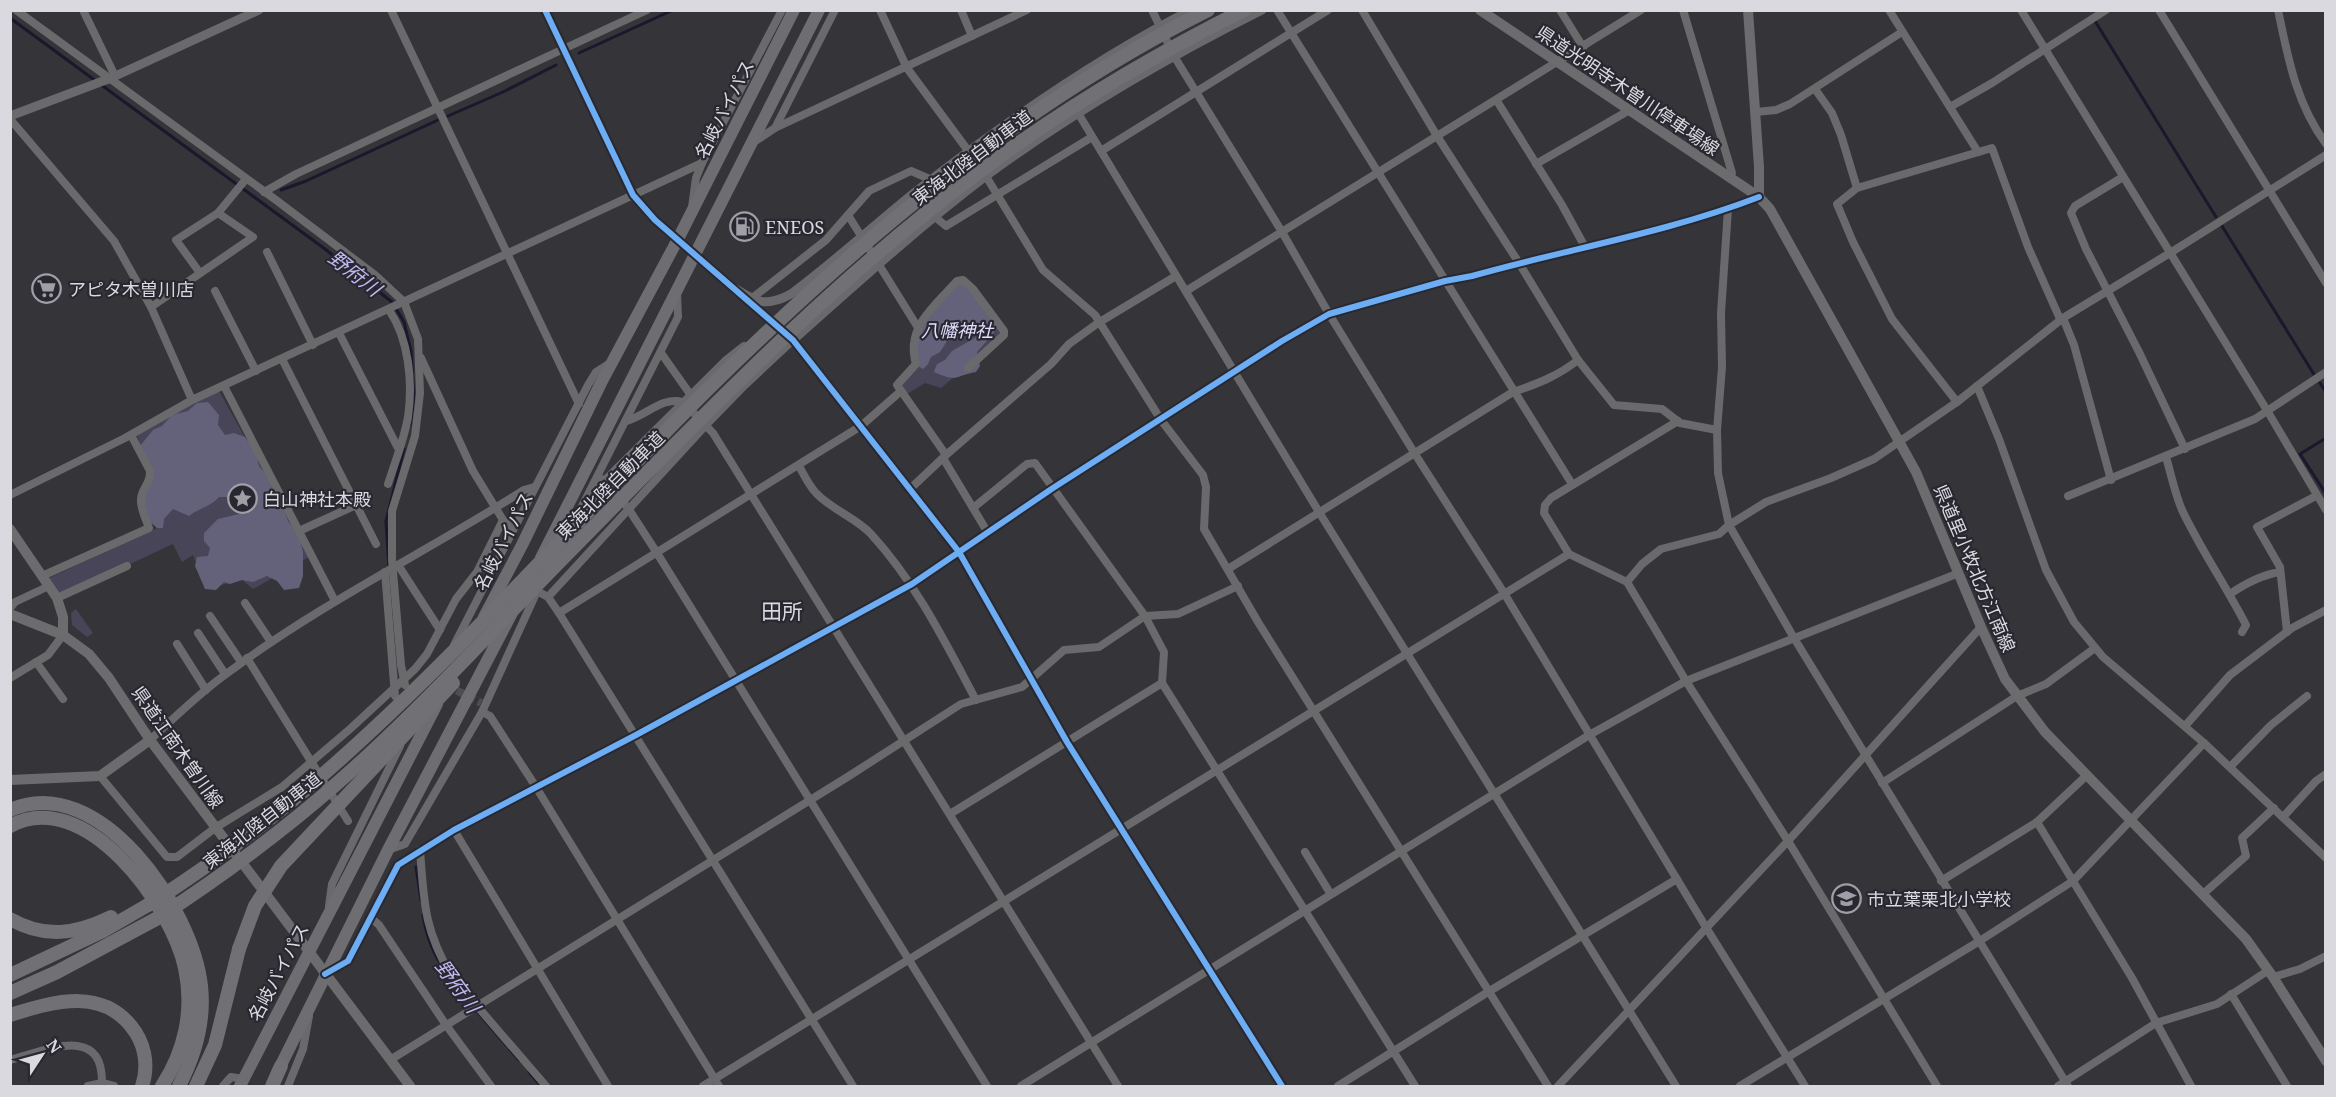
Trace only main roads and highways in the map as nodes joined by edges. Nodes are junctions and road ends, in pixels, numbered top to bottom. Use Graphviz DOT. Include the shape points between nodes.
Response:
graph roads {
  1 [pos="794,10"];
  2 [pos="819,10"];
  3 [pos="1208,10"];
  4 [pos="1244,10"];
  5 [pos="1480,10"];
  6 [pos="1748,10"];
  7 [pos="1759,197"];
  8 [pos="10,529"];
  9 [pos="565,555"];
  10 [pos="10,614"];
  11 [pos="63,634"];
  12 [pos="150,740"];
  13 [pos="10,780"];
  14 [pos="10,810"];
  15 [pos="10,826"];
  16 [pos="147,902"];
  17 [pos="10,919"];
  18 [pos="308,952"];
  19 [pos="325,974"];
  20 [pos="10,975"];
  21 [pos="10,993"];
  22 [pos="10,1015"];
  23 [pos="2325,1061"];
  24 [pos="280,1066"];
  25 [pos="242,1083"];
  26 [pos="142,1086"];
  27 [pos="162,1086"];
  28 [pos="179,1086"];
  29 [pos="196,1086"];
  30 [pos="271,1086"];
  31 [pos="410,1086"];
  1 -- 18 [label="highway, 名岐バイパス" via="522,545"];
  2 -- 19 [label="highway"];
  3 -- 16 [label="highway, 東海北陸自動車道, bridge" via="1110,64 1043,107 870,238 744,353 407,697 327,772 223,855"];
  4 -- 9 [label="highway, 東海北陸自動車道, bridge" via="1114,81 1039,129 933,208 757,363"];
  5 -- 7 [label="main road, 県道光明寺木曽川停車場線"];
  6 -- 7 [label="main road"];
  7 -- 23 [label="main road, 県道里小牧北方江南線" via="1784,231 1900,442 1981,627 2017,696 2086,776 2246,939"];
  8 -- 11 [label="main road" via="57,598"];
  9 -- 21 [label="highway, 東海北陸自動車道, bridge" via="454,671 337,784 268,841 156,918"];
  9 -- 29 [label="highway, bridge" via="426,715 281,866 255,906 239,950 215,1045"];
  10 -- 11 [label="main road, 県道江南木曽川線"];
  11 -- 12 [label="main road, 県道江南木曽川線" via="89,654 109,678"];
  12 -- 13 [label="main road" via="100,776"];
  12 -- 18 [label="main road, 県道江南木曽川線"];
  14 -- 28 [label="highway" via="32,803 49,803 86,815 124,842 169,897 190,939 201,985 200,1028"];
  15 -- 27 [label="highway" via="40,818 73,824 117,855 158,904 185,967 189,1008 181,1049"];
  16 -- 17 [label="highway" via="69,932 31,929"];
  16 -- 20 [label="highway, 東海北陸自動車道" via="103,931"];
  18 -- 19 [label="main road, 県道江南木曽川線"];
  18 -- 25 [label="highway, 名岐バイパス"];
  19 -- 24 [label="highway"];
  19 -- 31 [label="main road, 県道江南木曽川線"];
  22 -- 26 [label="highway" via="75,1000 108,1007 126,1020 140,1039 145,1053"];
  24 -- 30 [label="highway"];
}
